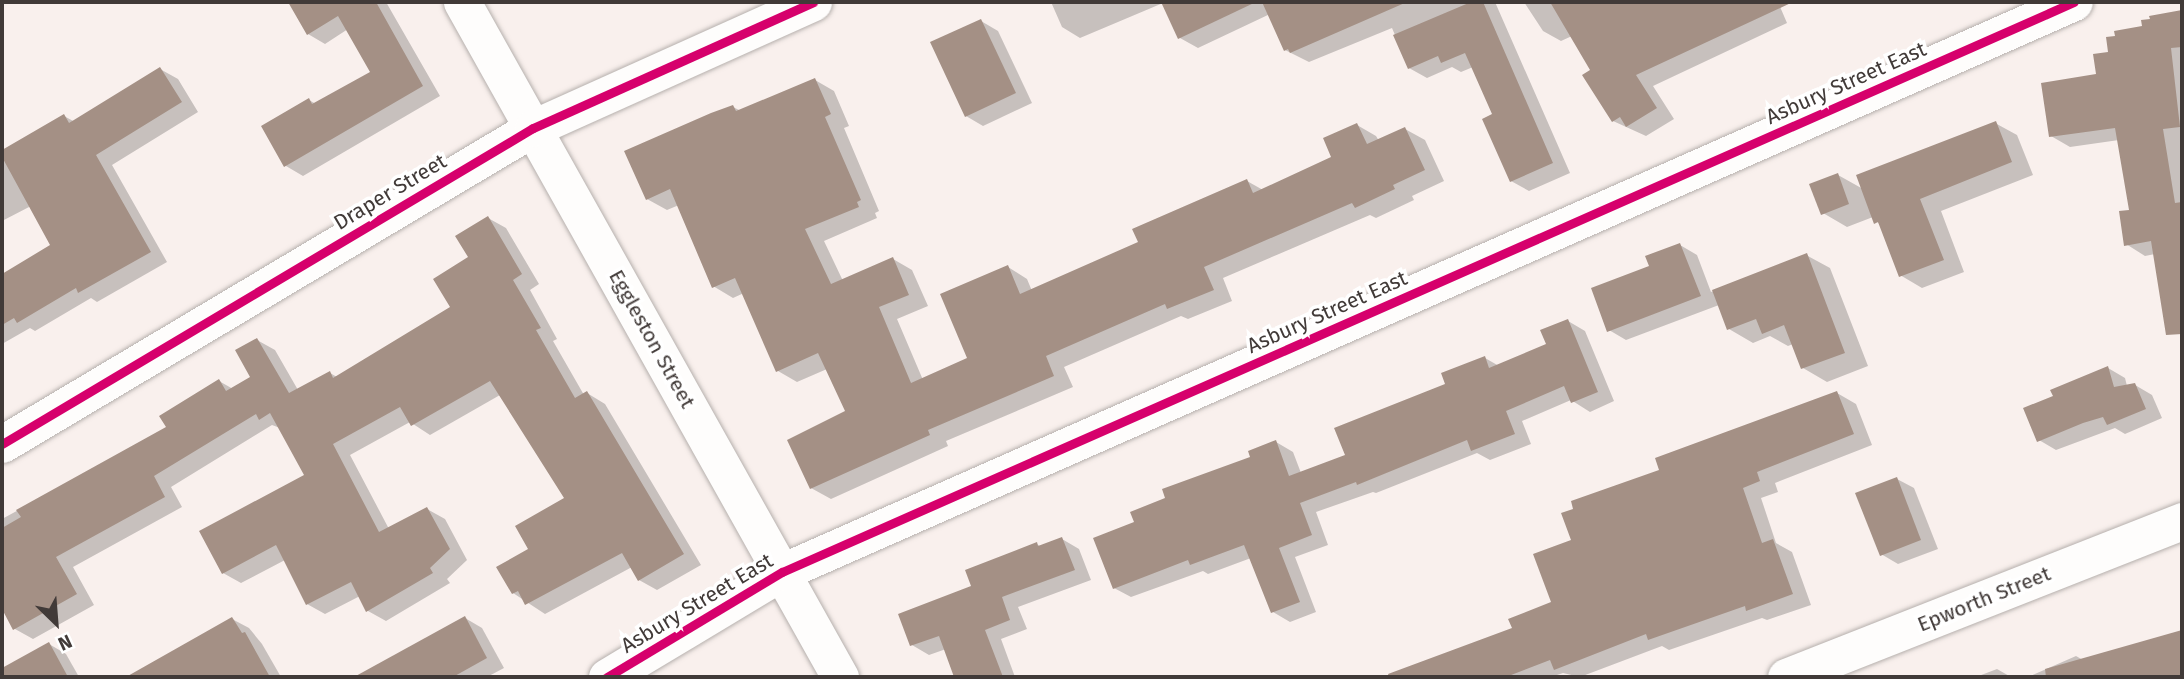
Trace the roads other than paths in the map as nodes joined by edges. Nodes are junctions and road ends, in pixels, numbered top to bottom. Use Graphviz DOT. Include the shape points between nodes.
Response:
graph roads {
  1 [pos="463,2"];
  2 [pos="813,2"];
  3 [pos="2074,2"];
  4 [pos="533,128"];
  5 [pos="2,444"];
  6 [pos="2182,521"];
  7 [pos="782,572"];
  8 [pos="607,677"];
  9 [pos="840,677"];
  10 [pos="1786,677"];
  1 -- 4 [label="street, Eggleston Street"];
  2 -- 4 [label="street, Draper Street"];
  3 -- 7 [label="street, Asbury Street East"];
  4 -- 5 [label="street, Draper Street"];
  4 -- 7 [label="street, Eggleston Street"];
  6 -- 10 [label="street, Epworth Street"];
  7 -- 8 [label="street, Asbury Street East"];
  7 -- 9 [label="street, Eggleston Street"];
}
